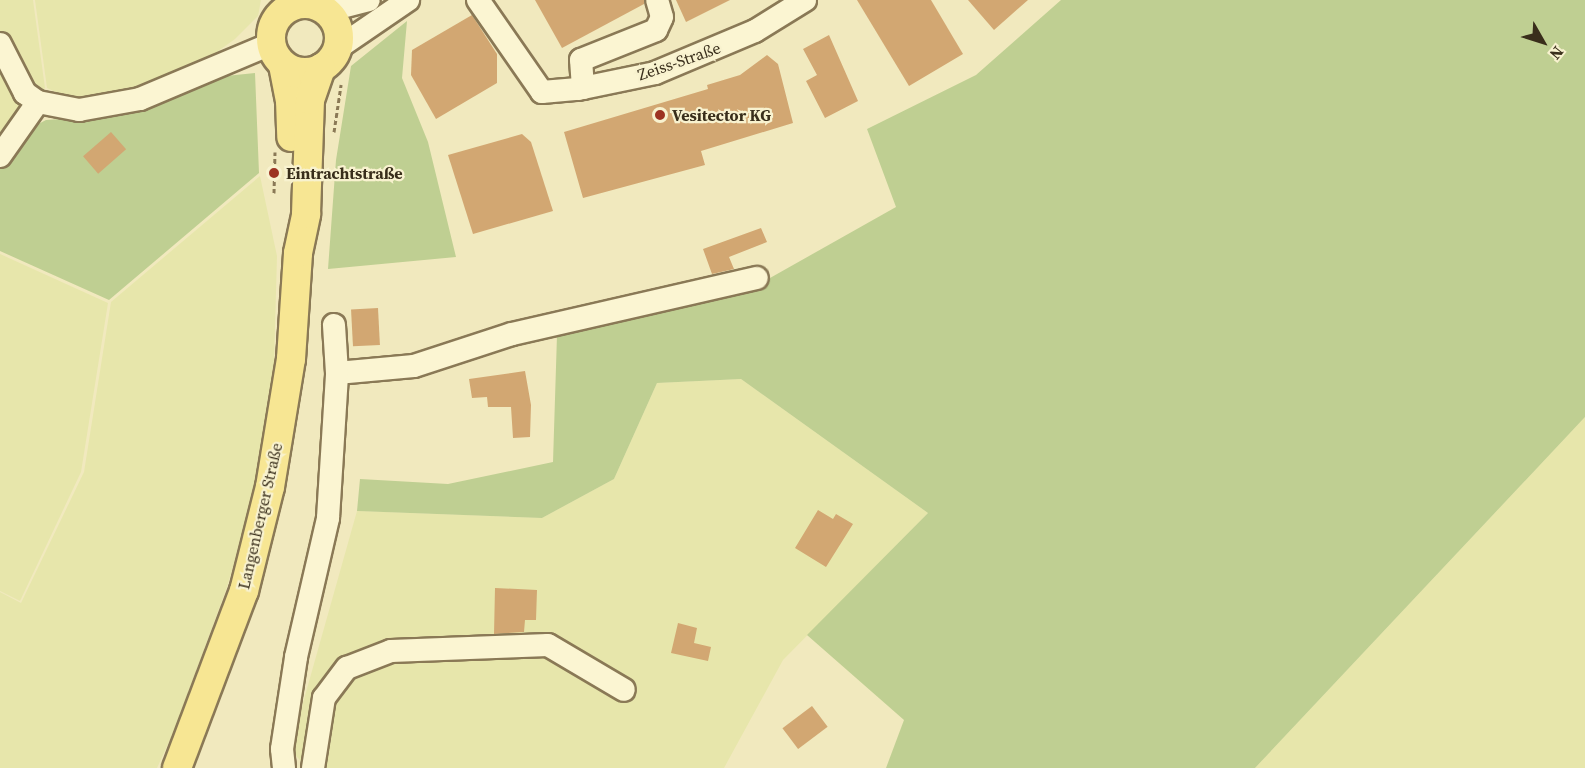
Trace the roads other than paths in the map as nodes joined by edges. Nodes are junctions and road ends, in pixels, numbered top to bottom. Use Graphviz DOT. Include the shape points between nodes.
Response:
graph roads {
  1 [pos="369,0"];
  2 [pos="408,0"];
  3 [pos="478,0"];
  4 [pos="657,0"];
  5 [pos="806,0"];
  6 [pos="305,5"];
  7 [pos="0,45"];
  8 [pos="277,55"];
  9 [pos="333,63"];
  10 [pos="583,88"];
  11 [pos="38,102"];
  12 [pos="0,156"];
  13 [pos="298,253"];
  14 [pos="757,278"];
  15 [pos="334,325"];
  16 [pos="337,373"];
  17 [pos="624,690"];
  18 [pos="177,768"];
  19 [pos="284,768"];
  20 [pos="313,768"];
  1 -- 6 [label="street"];
  2 -- 9 [label="street"];
  3 -- 10 [label="street, Zeiss-Straße" via="542,92"];
  4 -- 10 [label="street" via="663,17 656,30 581,60"];
  5 -- 10 [label="street, Zeiss-Straße" via="706,54 655,73"];
  6 -- 8 [label="main road" via="277,16"];
  6 -- 9 [label="main road" via="336,21"];
  7 -- 11 [label="street" via="25,93"];
  8 -- 9 [label="main road" via="308,73"];
  8 -- 11 [label="street" via="110,107 79,110"];
  8 -- 13 [label="main road, Langenberger Straße" via="290,99 292,215"];
  9 -- 13 [label="main road, Langenberger Straße" via="310,100 306,214"];
  11 -- 12 [label="street"];
  13 -- 18 [label="main road, Langenberger Straße" via="291,359 270,487 244,591"];
  14 -- 16 [label="street" via="512,334 414,366"];
  15 -- 16 [label="street"];
  16 -- 19 [label="street" via="328,518 296,657 282,749"];
  17 -- 20 [label="street" via="548,645 391,651 348,668 324,698"];
}
